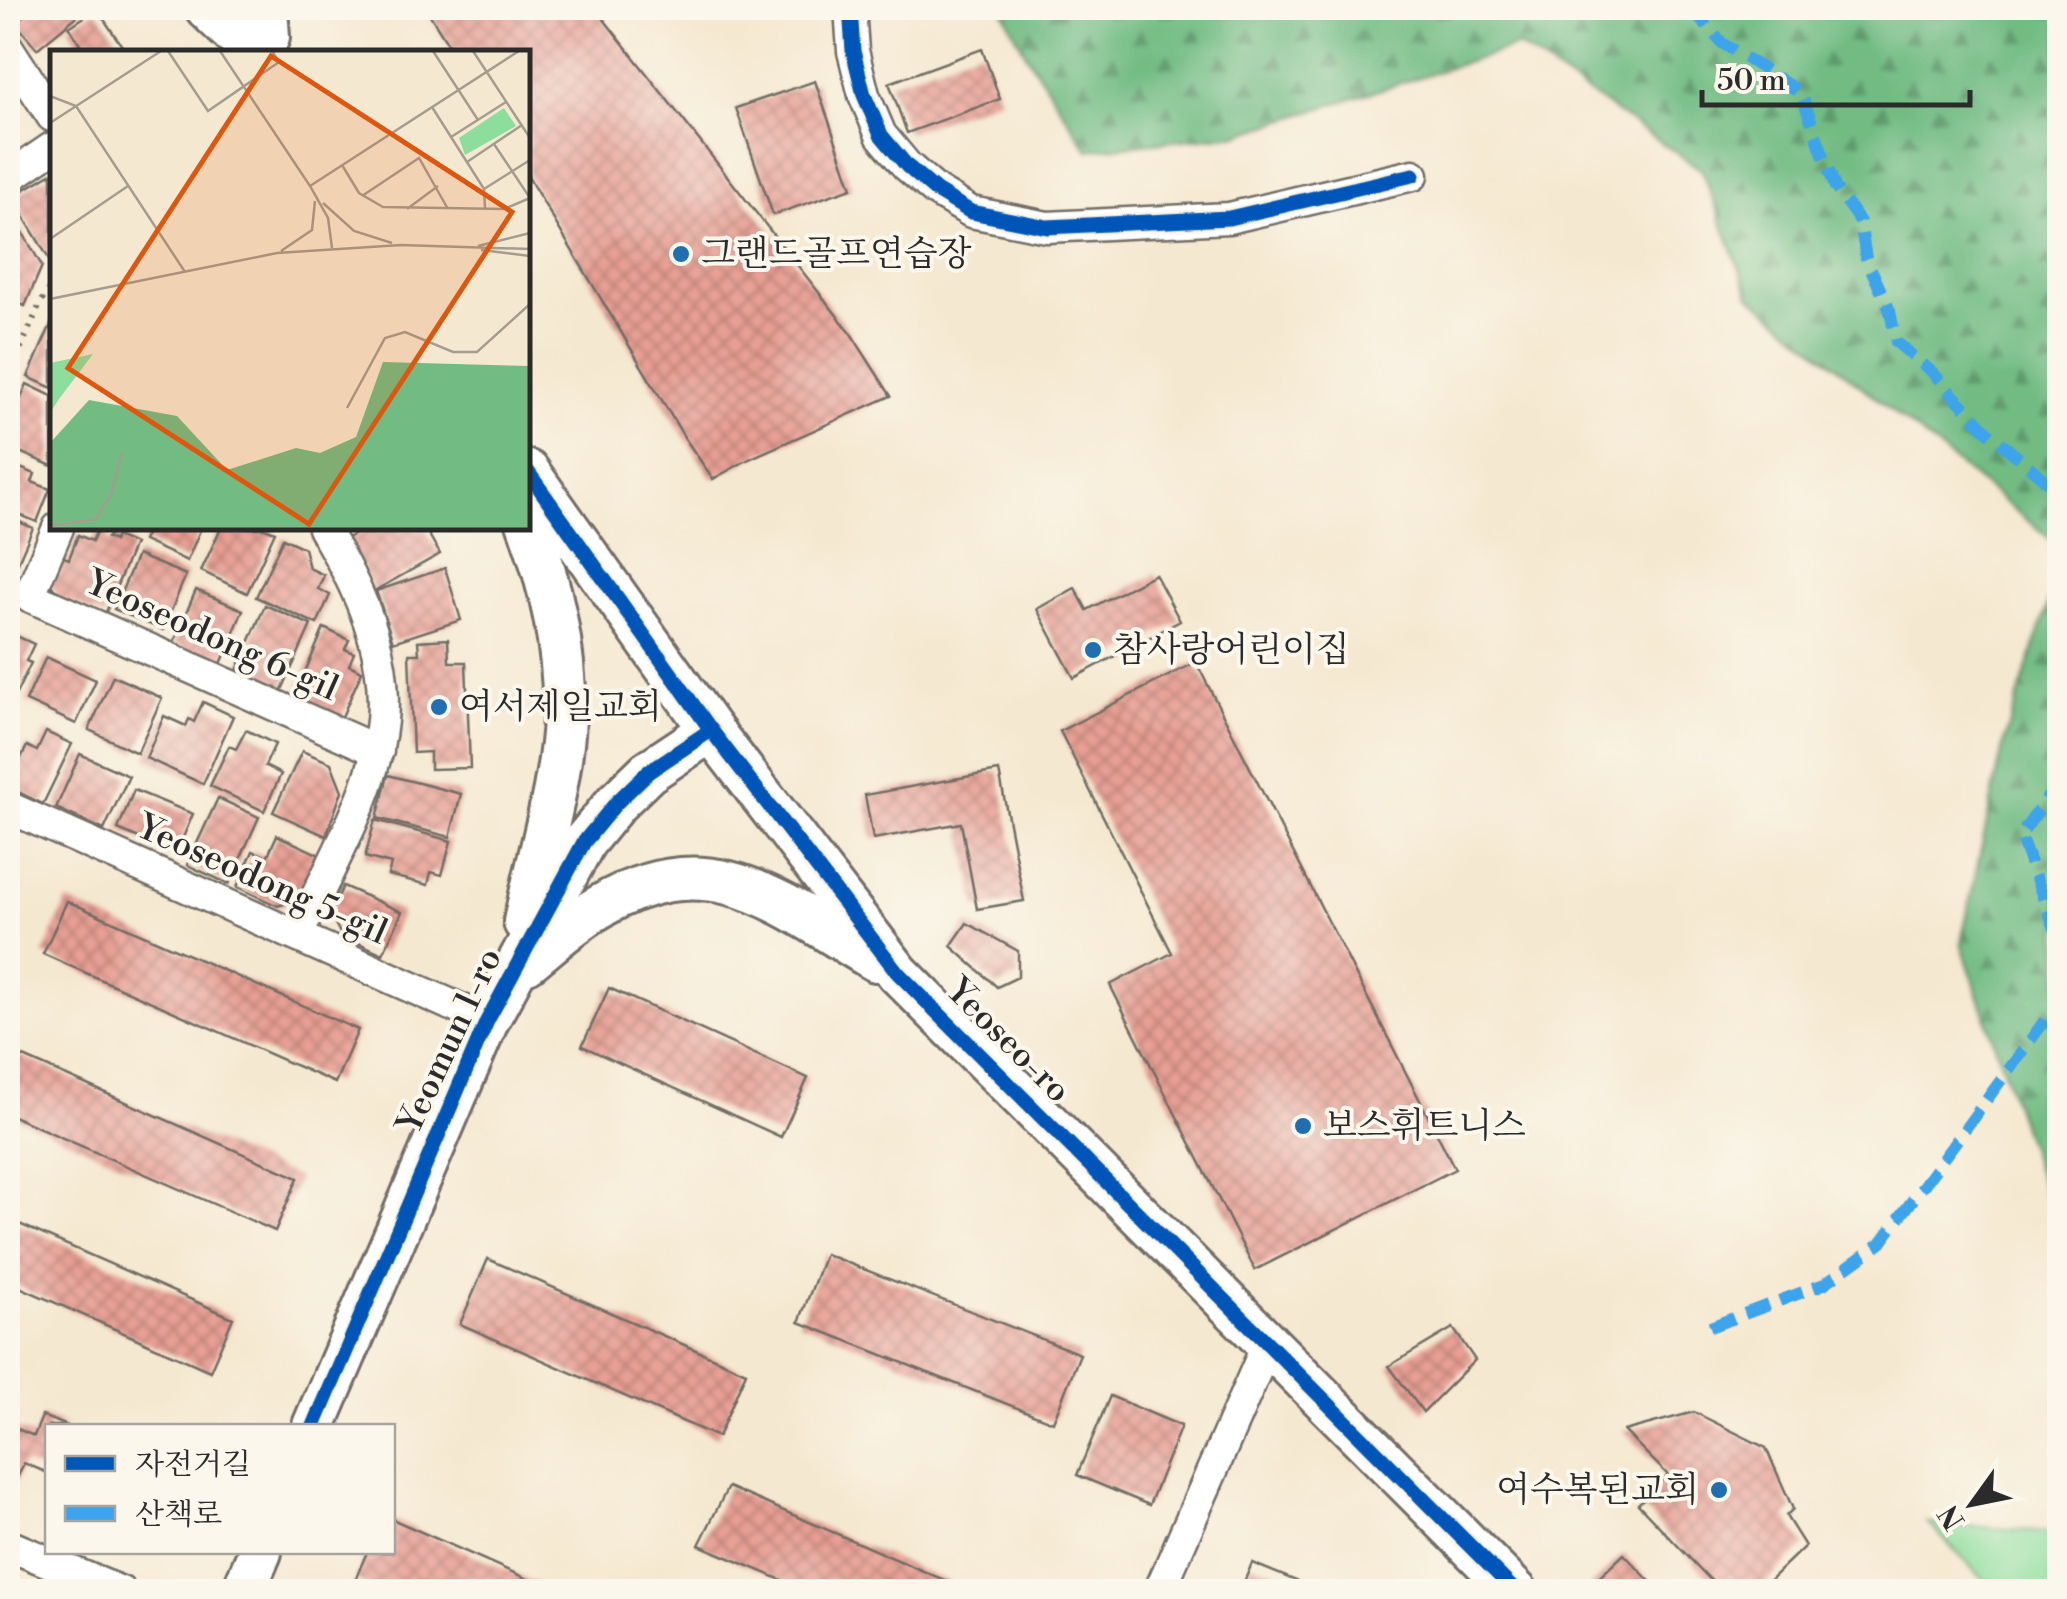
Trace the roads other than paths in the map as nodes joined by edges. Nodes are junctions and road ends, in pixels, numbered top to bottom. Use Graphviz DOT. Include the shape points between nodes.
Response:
graph roads {
  1 [pos="208,8"];
  2 [pos="226,8"];
  3 [pos="850,8"];
  4 [pos="260,34"];
  5 [pos="8,48"];
  6 [pos="50,113"];
  7 [pos="50,149"];
  8 [pos="1413,175"];
  9 [pos="8,178"];
  10 [pos="530,475"];
  11 [pos="530,528"];
  12 [pos="57,530"];
  13 [pos="323,530"];
  14 [pos="711,730"];
  15 [pos="378,750"];
  16 [pos="8,807"];
  17 [pos="297,936"];
  18 [pos="514,971"];
  19 [pos="898,973"];
  20 [pos="487,1021"];
  21 [pos="1268,1343"];
  22 [pos="315,1424"];
  23 [pos="8,1545"];
  24 [pos="259,1554"];
  25 [pos="121,1592"];
  26 [pos="243,1592"];
  27 [pos="1159,1592"];
  28 [pos="1516,1592"];
  1 -- 4 [label="street"];
  2 -- 4 [label="street"];
  3 -- 8 [label="street" via="853,51 881,135 907,166 971,212 1047,227 1229,218"];
  5 -- 6 [label="street"];
  7 -- 9 [label="street"];
  10 -- 14 [label="street, Yeoseo-ro"];
  11 -- 18 [label="street" via="553,596 564,719"];
  12 -- 15 [label="street, Yeoseodong 6-gil" via="29,596"];
  13 -- 15 [label="street, Yeoseodong 6-gil" via="378,650 384,697"];
  14 -- 18 [label="street, Yeomun 1-ro" via="648,772 584,842"];
  14 -- 19 [label="street, Yeoseo-ro"];
  15 -- 17 [label="street, Yeoseodong 6-gil" via="360,806"];
  16 -- 17 [label="street, Yeoseodong 5-gil"];
  17 -- 20 [label="street, Yeoseodong 5-gil"];
  18 -- 19 [label="street" via="600,907 685,877 766,894"];
  18 -- 20 [label="street, Yeomun 1-ro"];
  19 -- 21 [label="street, Yeoseo-ro"];
  20 -- 22 [label="street, Yeomun 1-ro"];
  21 -- 27 [label="street"];
  21 -- 28 [label="street, Yeoseo-ro"];
  23 -- 25 [label="street"];
  24 -- 26 [label="street"];
}
